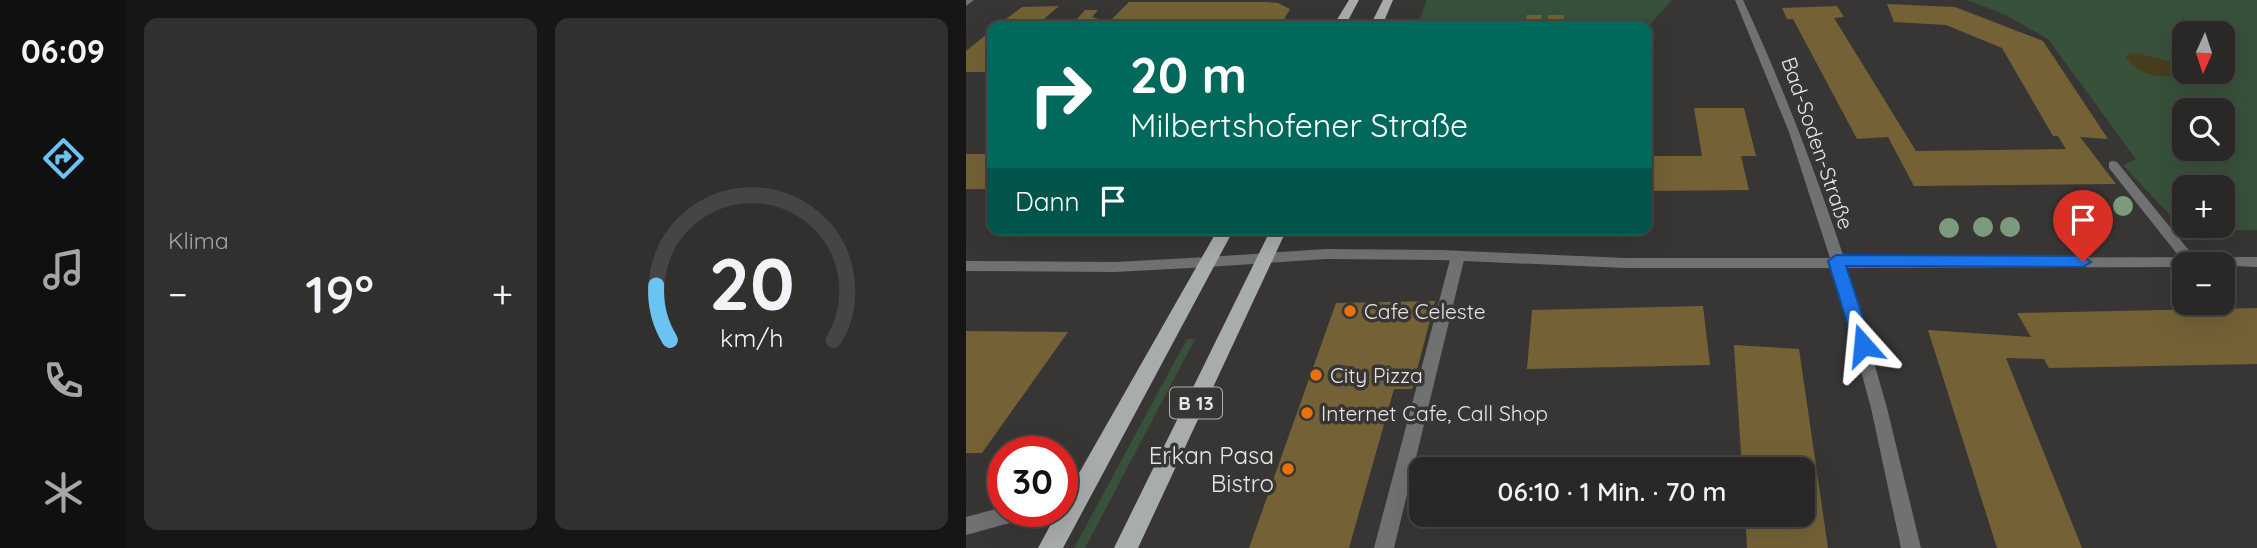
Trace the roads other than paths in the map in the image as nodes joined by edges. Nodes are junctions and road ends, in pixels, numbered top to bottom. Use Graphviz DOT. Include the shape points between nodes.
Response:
graph roads {
  1 [pos="970,0"];
  2 [pos="1354,0"];
  3 [pos="1388,0"];
  4 [pos="1739,0"];
  5 [pos="966,3"];
  6 [pos="1342,21"];
  7 [pos="1378,21"];
  8 [pos="2113,166"];
  9 [pos="1223,235"];
  10 [pos="1276,235"];
  11 [pos="2183,252"];
  12 [pos="1458,256"];
  13 [pos="1266,258"];
  14 [pos="1836,261"];
  15 [pos="1209,262"];
  16 [pos="2172,262"];
  17 [pos="2235,262"];
  18 [pos="2257,262"];
  19 [pos="966,266"];
  20 [pos="1078,483"];
  21 [pos="987,520"];
  22 [pos="966,526"];
  23 [pos="1058,527"];
  24 [pos="1050,548"];
  25 [pos="1126,548"];
  26 [pos="1384,548"];
  27 [pos="1911,548"];
  1 -- 5 [label="street"];
  2 -- 6 [label="main road"];
  3 -- 7 [label="main road"];
  4 -- 14 [label="street, Bad-Soden-Straße" via="1800,144"];
  8 -- 11 [label="street"];
  9 -- 15 [label="main road, B 13"];
  10 -- 13 [label="main road, B 13"];
  12 -- 13 [label="street"];
  12 -- 14 [label="street" via="1625,263"];
  12 -- 26 [label="street"];
  13 -- 15 [label="street"];
  13 -- 25 [label="main road, B 13"];
  14 -- 16 [label="street"];
  14 -- 27 [label="street, Bad-Soden-Straße" via="1869,364"];
  15 -- 19 [label="street"];
  15 -- 20 [label="main road, B 13"];
  17 -- 18 [label="street"];
  21 -- 22 [label="street"];
  23 -- 24 [label="main road, B 13"];
}
